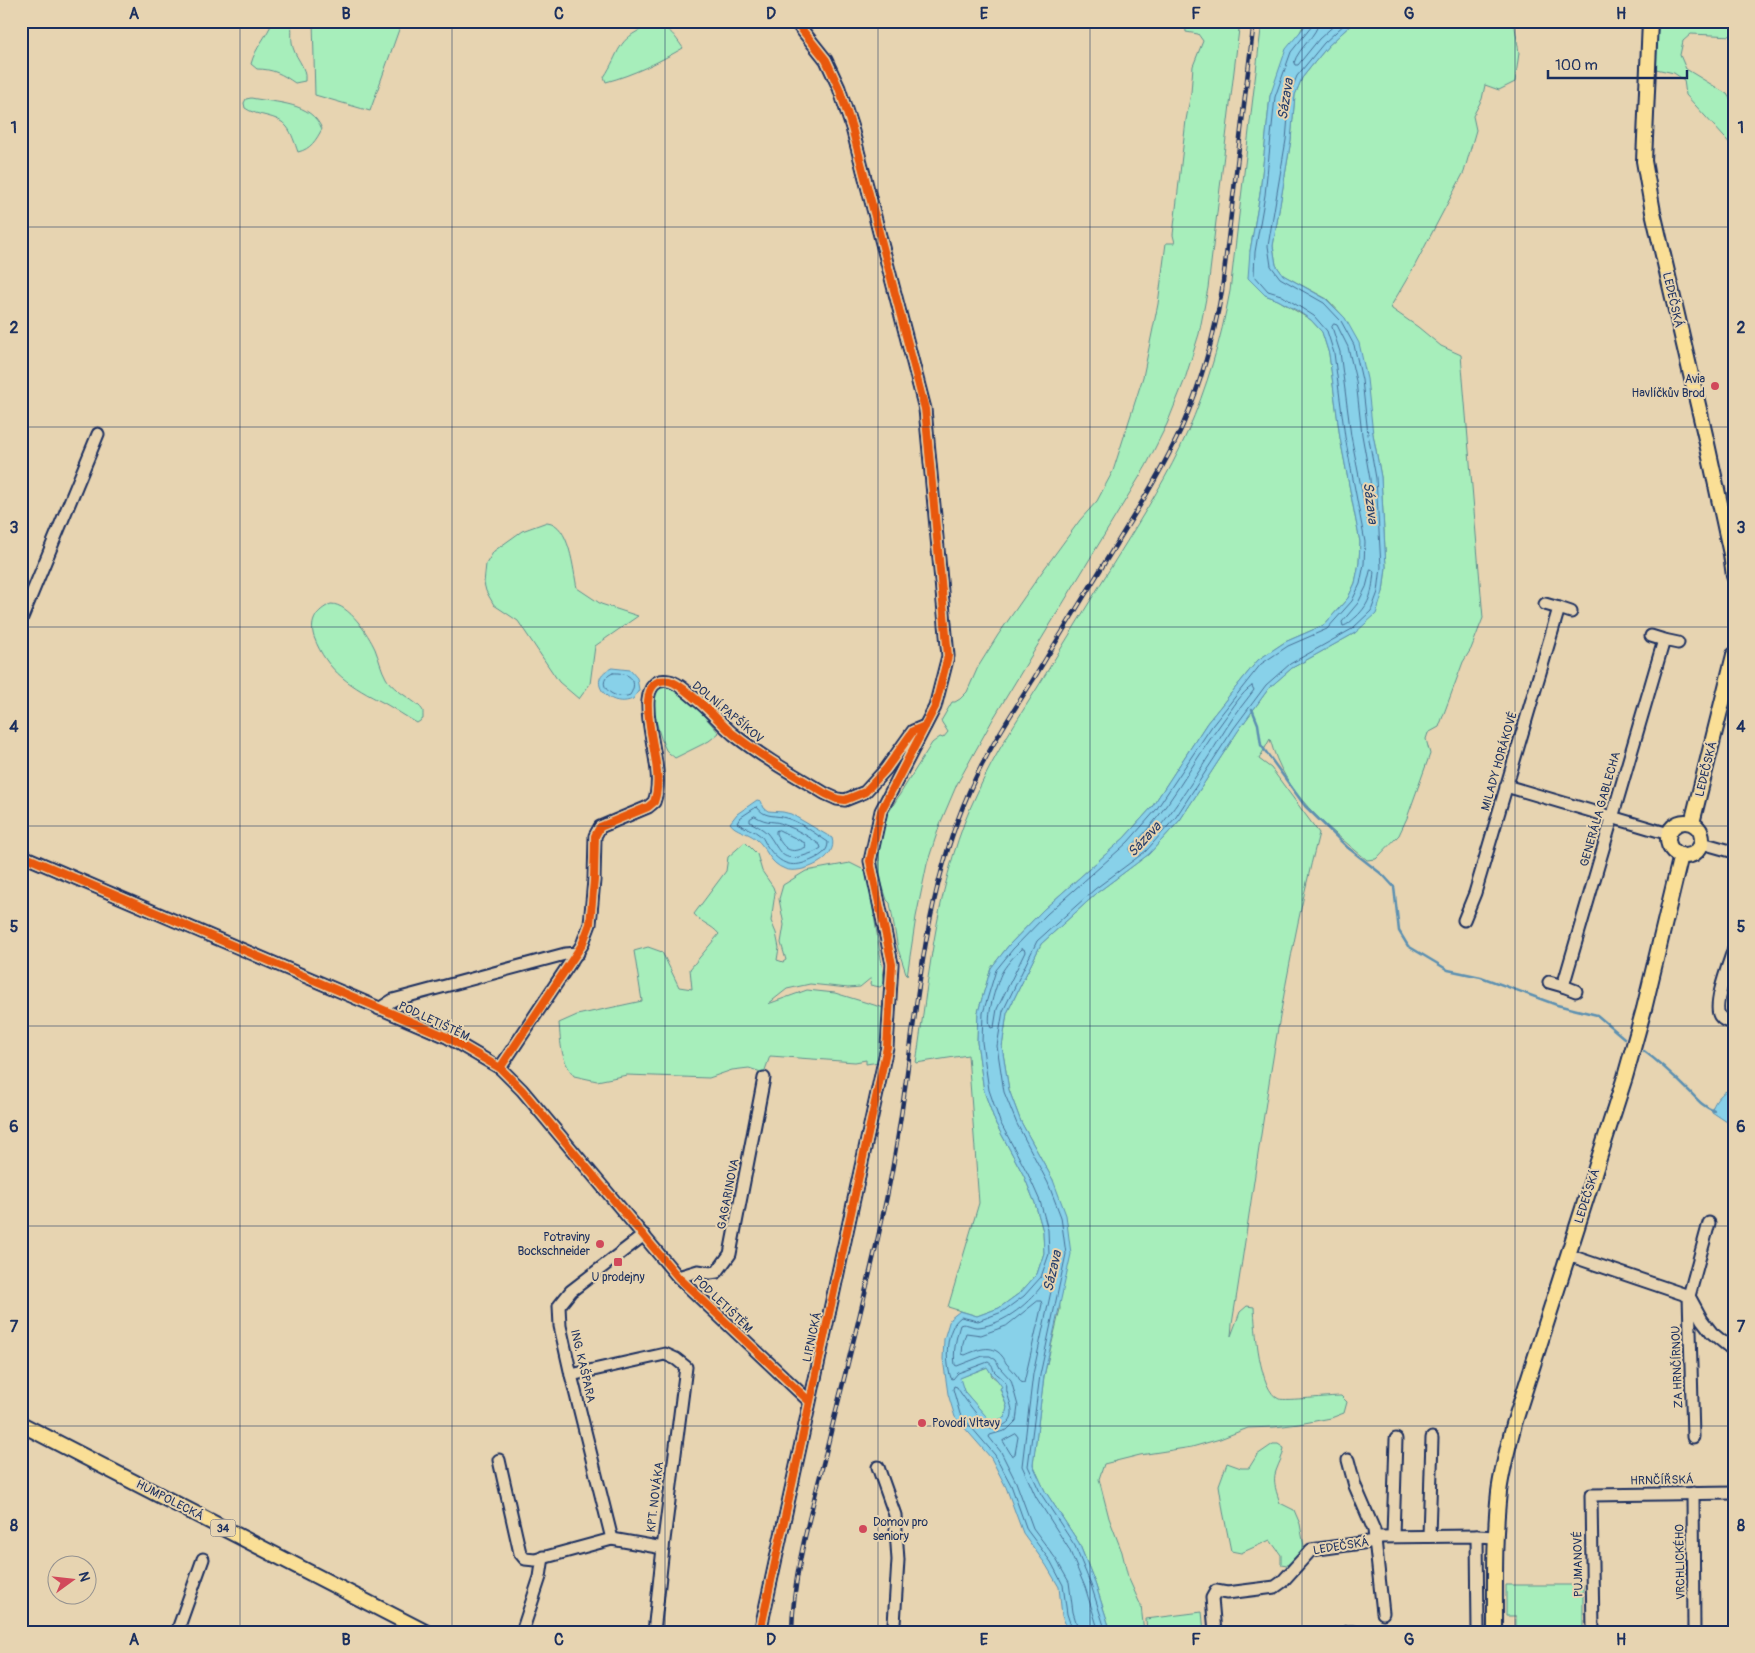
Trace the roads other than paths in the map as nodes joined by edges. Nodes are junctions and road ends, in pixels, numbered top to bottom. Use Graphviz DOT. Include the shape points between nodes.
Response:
graph roads {
  1 [pos="795,21"];
  2 [pos="1650,21"];
  3 [pos="98,434"];
  4 [pos="1734,576"];
  5 [pos="1545,604"];
  6 [pos="1559,608"];
  7 [pos="1571,612"];
  8 [pos="21,620"];
  9 [pos="1651,636"];
  10 [pos="1664,640"];
  11 [pos="1678,644"];
  12 [pos="1734,655"];
  13 [pos="925,726"];
  14 [pos="1506,786"];
  15 [pos="1612,818"];
  16 [pos="1692,823"];
  17 [pos="1669,834"];
  18 [pos="1702,843"];
  19 [pos="1734,852"];
  20 [pos="21,855"];
  21 [pos="1681,855"];
  22 [pos="1464,920"];
  23 [pos="1734,948"];
  24 [pos="578,953"];
  25 [pos="1549,982"];
  26 [pos="1562,986"];
  27 [pos="1576,991"];
  28 [pos="380,1009"];
  29 [pos="1734,1023"];
  30 [pos="500,1068"];
  31 [pos="764,1078"];
  32 [pos="1709,1223"];
  33 [pos="644,1235"];
  34 [pos="1568,1255"];
  35 [pos="678,1277"];
  36 [pos="1689,1296"];
  37 [pos="1734,1351"];
  38 [pos="571,1375"];
  39 [pos="809,1401"];
  40 [pos="21,1424"];
  41 [pos="1693,1437"];
  42 [pos="1432,1438"];
  43 [pos="1396,1439"];
  44 [pos="499,1460"];
  45 [pos="1348,1460"];
  46 [pos="878,1467"];
  47 [pos="1693,1493"];
  48 [pos="1734,1493"];
  49 [pos="1591,1495"];
  50 [pos="1393,1536"];
  51 [pos="1429,1536"];
  52 [pos="1477,1536"];
  53 [pos="1496,1537"];
  54 [pos="612,1539"];
  55 [pos="1375,1539"];
  56 [pos="663,1548"];
  57 [pos="543,1557"];
  58 [pos="204,1559"];
  59 [pos="1383,1613"];
  60 [pos="177,1632"];
  61 [pos="425,1632"];
  62 [pos="522,1632"];
  63 [pos="654,1632"];
  64 [pos="760,1632"];
  65 [pos="895,1632"];
  66 [pos="1215,1632"];
  67 [pos="1348,1632"];
  68 [pos="1354,1632"];
  69 [pos="1478,1632"];
  70 [pos="1495,1632"];
  71 [pos="1593,1632"];
  72 [pos="1694,1632"];
  1 -- 13 [label="street, LIPNICKÁ" via="826,60 840,88 925,409 948,656 935,707"];
  2 -- 4 [label="main road, LEDEČSKÁ" via="1644,161"];
  3 -- 8 [label="street"];
  5 -- 6 [label="street"];
  6 -- 7 [label="street"];
  6 -- 14 [label="street, MILADY HORÁKOVÉ"];
  9 -- 10 [label="street"];
  10 -- 11 [label="street"];
  10 -- 15 [label="street, GENERÁLA GABLECHA"];
  12 -- 16 [label="main road, LEDEČSKÁ"];
  13 -- 24 [label="street, DOLNÍ PAPŠÍKOV" via="913,731 865,792 845,800 837,799 760,754 671,681 654,683 650,688 648,716 658,784 656,796 648,807 600,827 595,836 590,924"];
  13 -- 39 [label="street, LIPNICKÁ" via="881,811 870,861 892,964 887,1047"];
  14 -- 15 [label="street"];
  14 -- 22 [label="street, MILADY HORÁKOVÉ"];
  15 -- 17 [label="street"];
  15 -- 26 [label="street, GENERÁLA GABLECHA"];
  16 -- 17 [label="main road" via="1680,823"];
  16 -- 18 [label="main road" via="1701,833"];
  17 -- 21 [label="main road" via="1670,845"];
  18 -- 19 [label="street"];
  18 -- 21 [label="main road" via="1692,855"];
  20 -- 28 [label="street, POD LETIŠTĚM"];
  21 -- 34 [label="main road, LEDEČSKÁ" via="1625,1078"];
  23 -- 29 [label="street" via="1717,1004 1720,1017"];
  24 -- 28 [label="street, POD LETIŠTĚM" via="393,1000"];
  24 -- 30 [label="street, DOLNÍ PAPŠÍKOV"];
  25 -- 26 [label="street"];
  26 -- 27 [label="street"];
  28 -- 30 [label="street, POD LETIŠTĚM" via="447,1038"];
  30 -- 33 [label="street, POD LETIŠTĚM"];
  31 -- 35 [label="street, GAGARINOVA" via="730,1254 716,1272 698,1271"];
  32 -- 36 [label="street, ZA HRNČÍRNOU"];
  33 -- 35 [label="street, POD LETIŠTĚM"];
  33 -- 38 [label="street, ING. KAŠPARA" via="571,1291 559,1306"];
  34 -- 36 [label="street"];
  34 -- 53 [label="main road, LEDEČSKÁ" via="1505,1459"];
  35 -- 39 [label="street, POD LETIŠTĚM"];
  36 -- 37 [label="street" via="1712,1333"];
  36 -- 41 [label="street, ZA HRNČÍRNOU"];
  38 -- 54 [label="street, ING. KAŠPARA"];
  38 -- 56 [label="street, KPT. NOVÁKA" via="664,1354 686,1366"];
  39 -- 64 [label="street, LIPNICKÁ"];
  40 -- 61 [label="main road, HUMPOLECKÁ / 34"];
  42 -- 51 [label="street"];
  43 -- 50 [label="street"];
  44 -- 57 [label="street" via="521,1556 528,1560"];
  45 -- 55 [label="street, LEDEČSKÁ"];
  46 -- 65 [label="street" via="895,1515 898,1560"];
  47 -- 48 [label="street, HRNČÍŘSKÁ"];
  47 -- 49 [label="street, HRNČÍŘSKÁ"];
  47 -- 72 [label="street, VRCHLICKÉHO"];
  49 -- 71 [label="street, PUJMANOVÉ"];
  50 -- 51 [label="street, LEDEČSKÁ"];
  50 -- 55 [label="street, LEDEČSKÁ"];
  51 -- 52 [label="street, LEDEČSKÁ"];
  52 -- 53 [label="street, LEDEČSKÁ"];
  52 -- 69 [label="street"];
  53 -- 70 [label="main road, LEDEČSKÁ"];
  54 -- 56 [label="street"];
  54 -- 57 [label="street"];
  55 -- 59 [label="street, LEDEČSKÁ"];
  55 -- 66 [label="street, LEDEČSKÁ" via="1311,1550 1275,1588 1216,1591 1212,1598"];
  56 -- 63 [label="street, KPT. NOVÁKA"];
  57 -- 62 [label="street"];
  58 -- 60 [label="street"];
  67 -- 68 [label="street"];
}
